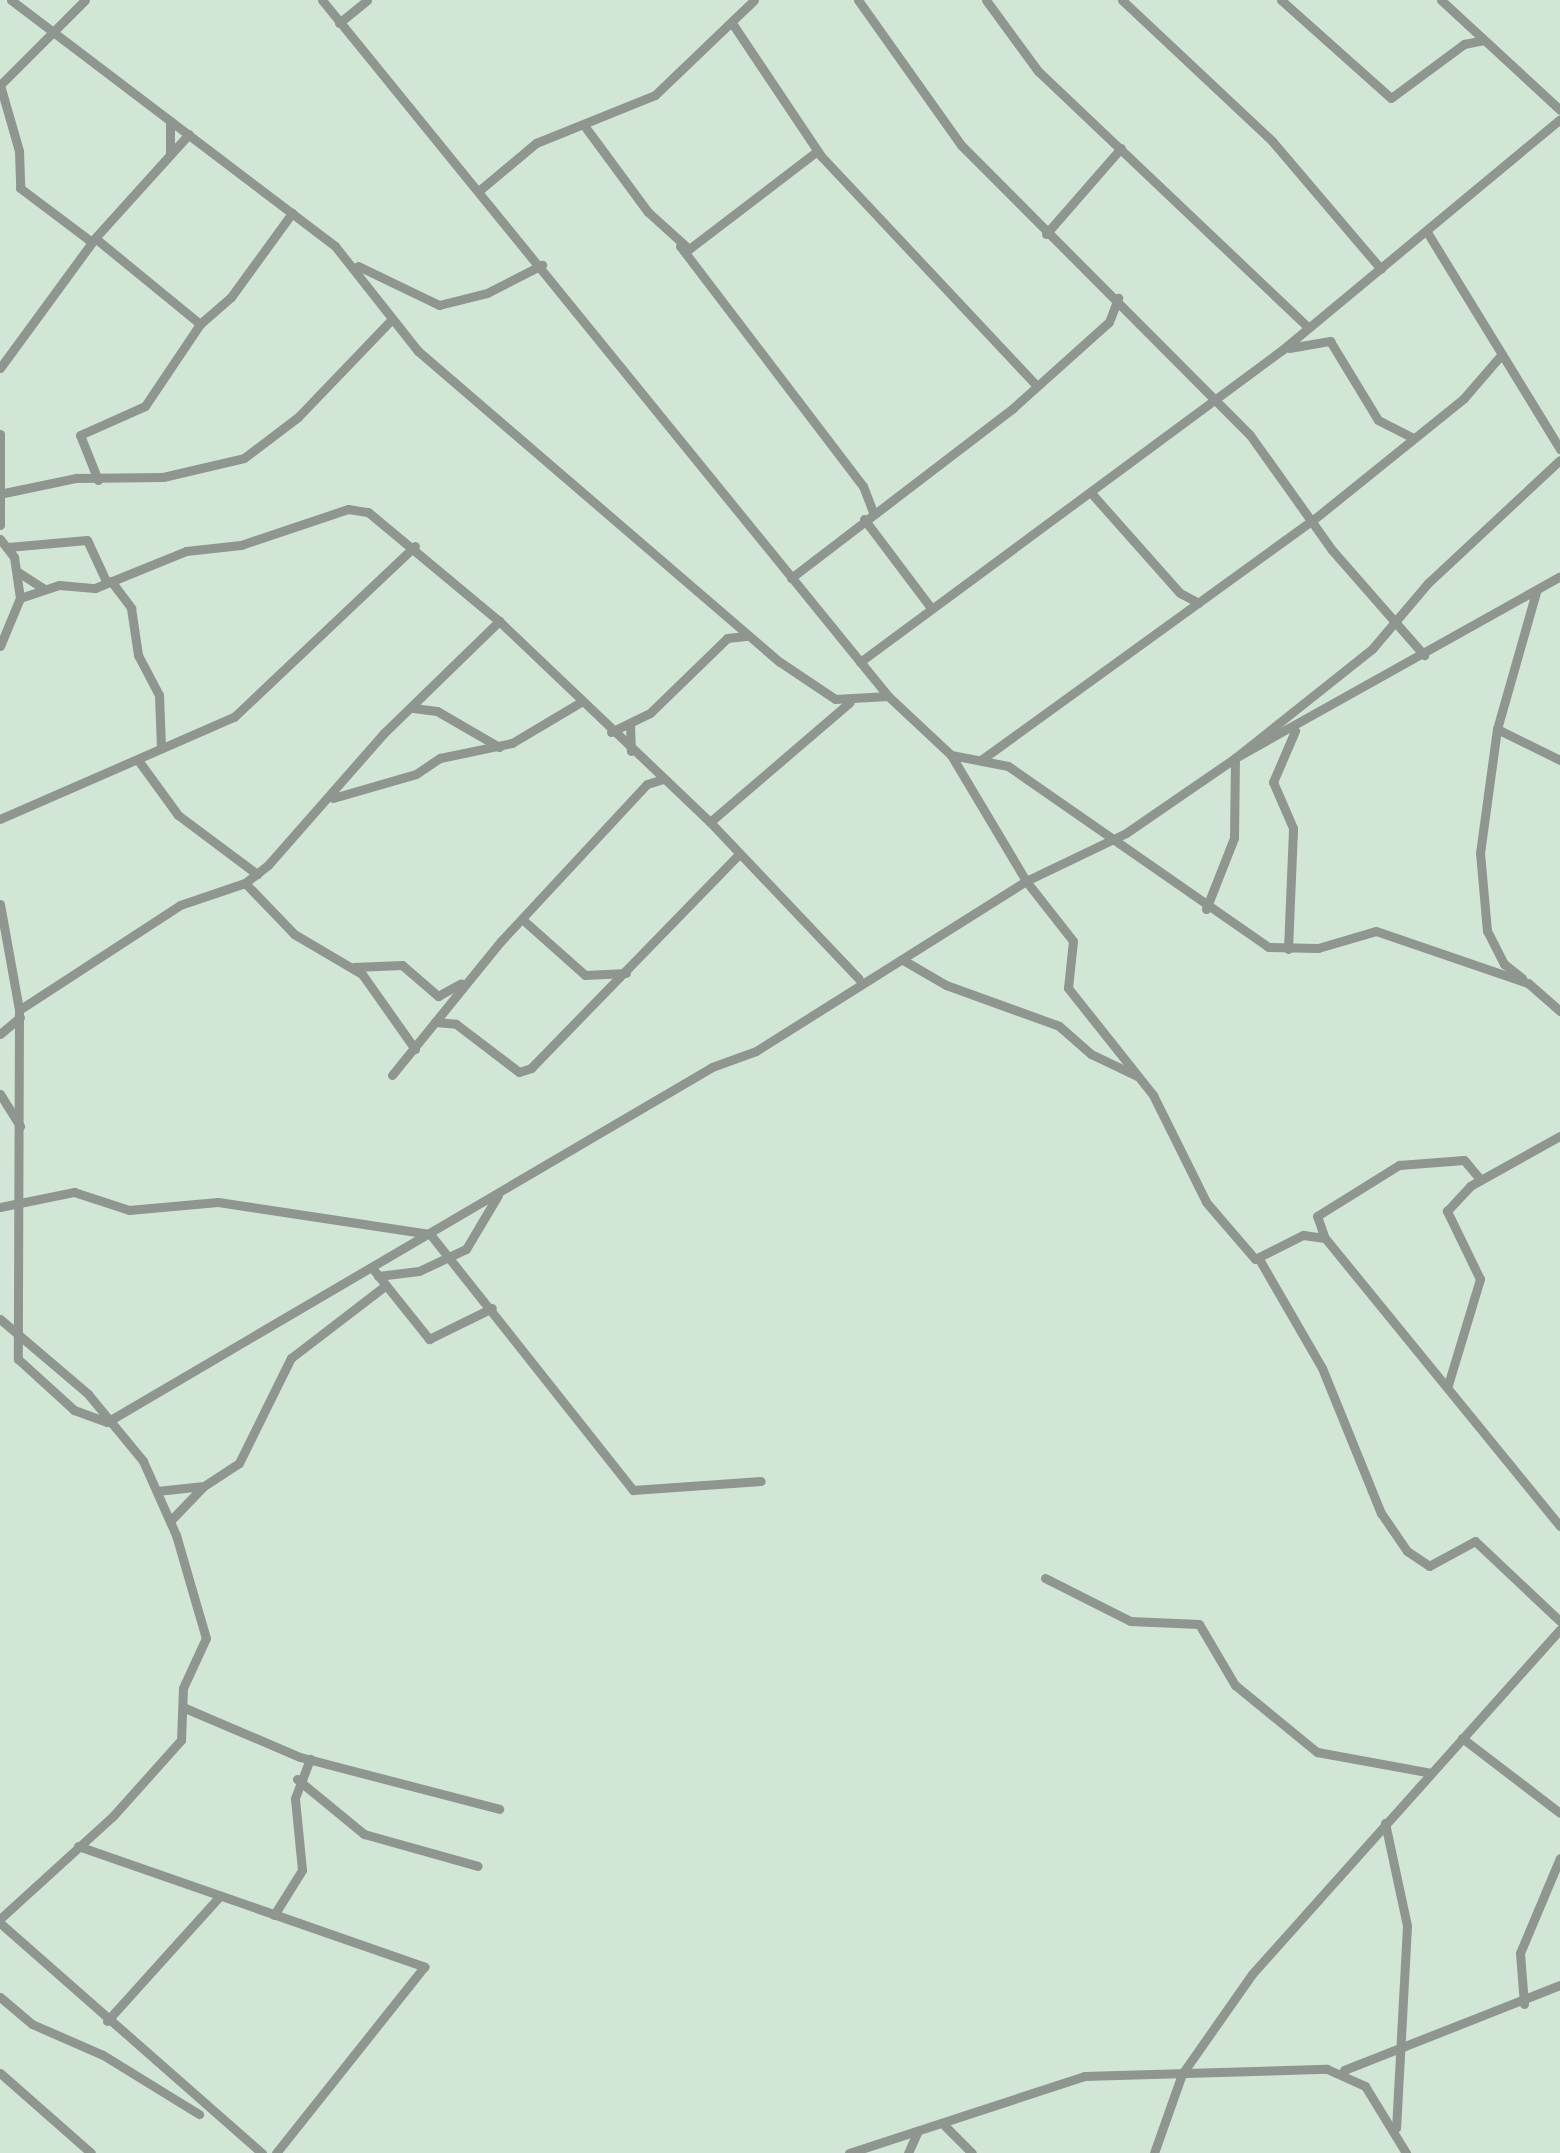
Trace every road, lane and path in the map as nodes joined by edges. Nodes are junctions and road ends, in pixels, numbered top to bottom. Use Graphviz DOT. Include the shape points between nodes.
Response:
graph roads {
  1 [pos="11,0"];
  2 [pos="85,0"];
  3 [pos="322,0"];
  4 [pos="367,0"];
  5 [pos="754,0"];
  6 [pos="858,0"];
  7 [pos="986,0"];
  8 [pos="1122,0"];
  9 [pos="1281,0"];
  10 [pos="1441,0"];
  11 [pos="339,23"];
  12 [pos="732,24"];
  13 [pos="57,33"];
  14 [pos="1484,40"];
  15 [pos="1560,110"];
  16 [pos="169,118"];
  17 [pos="1560,120"];
  18 [pos="586,128"];
  19 [pos="189,134"];
  20 [pos="1121,148"];
  21 [pos="817,151"];
  22 [pos="170,155"];
  23 [pos="481,188"];
  24 [pos="292,213"];
  25 [pos="1428,232"];
  26 [pos="1046,234"];
  27 [pos="94,240"];
  28 [pos="680,246"];
  29 [pos="355,264"];
  30 [pos="542,264"];
  31 [pos="1380,269"];
  32 [pos="1118,298"];
  33 [pos="391,320"];
  34 [pos="200,324"];
  35 [pos="1309,328"];
  36 [pos="1282,350"];
  37 [pos="1502,354"];
  38 [pos="0,368"];
  39 [pos="1034,384"];
  40 [pos="1214,402"];
  41 [pos="0,434"];
  42 [pos="1413,438"];
  43 [pos="1560,449"];
  44 [pos="1560,460"];
  45 [pos="98,480"];
  46 [pos="4,493"];
  47 [pos="1092,494"];
  48 [pos="874,512"];
  49 [pos="864,519"];
  50 [pos="1312,520"];
  51 [pos="0,525"];
  52 [pos="4,543"];
  53 [pos="415,546"];
  54 [pos="18,572"];
  55 [pos="1560,576"];
  56 [pos="791,578"];
  57 [pos="109,582"];
  58 [pos="43,588"];
  59 [pos="1536,592"];
  60 [pos="20,598"];
  61 [pos="1200,603"];
  62 [pos="931,608"];
  63 [pos="499,621"];
  64 [pos="1394,624"];
  65 [pos="749,636"];
  66 [pos="0,646"];
  67 [pos="1424,655"];
  68 [pos="860,662"];
  69 [pos="888,696"];
  70 [pos="850,702"];
  71 [pos="579,703"];
  72 [pos="410,709"];
  73 [pos="630,724"];
  74 [pos="1296,729"];
  75 [pos="1497,729"];
  76 [pos="611,732"];
  77 [pos="499,746"];
  78 [pos="161,748"];
  79 [pos="631,751"];
  80 [pos="951,755"];
  81 [pos="1235,758"];
  82 [pos="138,760"];
  83 [pos="980,760"];
  84 [pos="1560,760"];
  85 [pos="649,767"];
  86 [pos="662,780"];
  87 [pos="646,784"];
  88 [pos="330,799"];
  89 [pos="0,819"];
  90 [pos="710,822"];
  91 [pos="1114,838"];
  92 [pos="739,854"];
  93 [pos="257,874"];
  94 [pos="1026,881"];
  95 [pos="245,883"];
  96 [pos="0,904"];
  97 [pos="1206,909"];
  98 [pos="522,919"];
  99 [pos="1288,949"];
  100 [pos="903,960"];
  101 [pos="354,968"];
  102 [pos="631,971"];
  103 [pos="860,979"];
  104 [pos="467,980"];
  105 [pos="1528,983"];
  106 [pos="1560,1011"];
  107 [pos="20,1014"];
  108 [pos="435,1022"];
  109 [pos="0,1034"];
  110 [pos="414,1049"];
  111 [pos="392,1075"];
  112 [pos="1139,1077"];
  113 [pos="0,1094"];
  114 [pos="20,1128"];
  115 [pos="1560,1136"];
  116 [pos="1481,1180"];
  117 [pos="500,1193"];
  118 [pos="16,1206"];
  119 [pos="0,1207"];
  120 [pos="430,1234"];
  121 [pos="1326,1238"];
  122 [pos="453,1256"];
  123 [pos="1259,1259"];
  124 [pos="375,1273"];
  125 [pos="385,1286"];
  126 [pos="492,1308"];
  127 [pos="0,1320"];
  128 [pos="13,1331"];
  129 [pos="1448,1385"];
  130 [pos="113,1420"];
  131 [pos="761,1481"];
  132 [pos="204,1486"];
  133 [pos="157,1491"];
  134 [pos="1560,1504"];
  135 [pos="1549,1513"];
  136 [pos="170,1521"];
  137 [pos="1560,1526"];
  138 [pos="1045,1578"];
  139 [pos="1560,1622"];
  140 [pos="1560,1630"];
  141 [pos="184,1708"];
  142 [pos="1462,1738"];
  143 [pos="310,1759"];
  144 [pos="1431,1772"];
  145 [pos="297,1779"];
  146 [pos="499,1809"];
  147 [pos="1560,1813"];
  148 [pos="1385,1823"];
  149 [pos="78,1846"];
  150 [pos="1560,1858"];
  151 [pos="478,1866"];
  152 [pos="220,1896"];
  153 [pos="2,1914"];
  154 [pos="274,1915"];
  155 [pos="1560,1985"];
  156 [pos="0,1997"];
  157 [pos="1524,2004"];
  158 [pos="107,2021"];
  159 [pos="1399,2053"];
  160 [pos="1344,2070"];
  161 [pos="0,2073"];
  162 [pos="1182,2074"];
  163 [pos="199,2114"];
  164 [pos="945,2126"];
  165 [pos="918,2131"];
  166 [pos="1396,2131"];
  167 [pos="90,2153"];
  168 [pos="262,2153"];
  169 [pos="276,2153"];
  170 [pos="849,2153"];
  171 [pos="908,2153"];
  172 [pos="972,2153"];
  173 [pos="1154,2153"];
  174 [pos="1406,2153"];
  1 -- 13 [label="street"];
  2 -- 13 [label="street"];
  3 -- 11 [label="street"];
  4 -- 11 [label="street"];
  5 -- 12 [label="street"];
  6 -- 26 [label="street" via="961,145"];
  7 -- 20 [label="street" via="1038,71"];
  8 -- 31 [label="street" via="1284,152"];
  9 -- 14 [label="street" via="1391,98 1464,44"];
  10 -- 14 [label="street"];
  11 -- 23 [label="street"];
  12 -- 18 [label="street" via="654,95"];
  12 -- 21 [label="street"];
  13 -- 16 [label="street"];
  13 -- 27 [label="street" via="12,66 1,94 19,151 20,188"];
  14 -- 15 [label="street"];
  16 -- 19 [label="street"];
  16 -- 22 [label="street"];
  17 -- 25 [label="street"];
  18 -- 23 [label="street" via="536,143"];
  18 -- 28 [label="street"];
  19 -- 22 [label="street"];
  19 -- 24 [label="street"];
  20 -- 26 [label="street"];
  20 -- 35 [label="street"];
  21 -- 28 [label="street" via="696,247"];
  21 -- 39 [label="street"];
  22 -- 27 [label="street"];
  23 -- 30 [label="street"];
  24 -- 29 [label="street"];
  24 -- 34 [label="street" via="231,297"];
  25 -- 31 [label="street"];
  25 -- 37 [label="street"];
  26 -- 32 [label="street"];
  27 -- 34 [label="street"];
  27 -- 38 [label="street"];
  28 -- 48 [label="street" via="870,496"];
  29 -- 30 [label="street" via="439,305 486,293"];
  29 -- 33 [label="street"];
  30 -- 56 [label="street"];
  31 -- 35 [label="street"];
  32 -- 39 [label="street" via="1108,322"];
  32 -- 40 [label="street"];
  33 -- 45 [label="street" via="252,454 163,477"];
  33 -- 65 [label="street"];
  34 -- 45 [label="street" via="145,406 80,435"];
  35 -- 36 [label="street"];
  36 -- 40 [label="street"];
  36 -- 42 [label="street" via="1330,341 1378,420"];
  37 -- 42 [label="street"];
  37 -- 43 [label="street"];
  39 -- 48 [label="street" via="987,429"];
  40 -- 47 [label="street"];
  40 -- 50 [label="street" via="1250,435"];
  41 -- 46 [label="street"];
  42 -- 50 [label="street"];
  44 -- 64 [label="street"];
  45 -- 46 [label="street"];
  46 -- 51 [label="street"];
  47 -- 61 [label="street" via="1180,593"];
  47 -- 62 [label="street"];
  48 -- 49 [label="street"];
  49 -- 56 [label="street"];
  49 -- 62 [label="street"];
  50 -- 61 [label="street"];
  50 -- 64 [label="street"];
  52 -- 54 [label="street"];
  52 -- 57 [label="street" via="88,540"];
  53 -- 57 [label="street" via="368,512 348,509 241,545 186,551"];
  53 -- 63 [label="street"];
  53 -- 78 [label="street" via="244,709"];
  54 -- 58 [label="street"];
  54 -- 60 [label="street"];
  55 -- 59 [label="street"];
  56 -- 68 [label="street"];
  57 -- 58 [label="street"];
  57 -- 78 [label="street" via="131,608 138,654 160,695"];
  58 -- 60 [label="street"];
  59 -- 67 [label="street"];
  59 -- 75 [label="street"];
  60 -- 66 [label="street"];
  61 -- 83 [label="street"];
  62 -- 68 [label="street"];
  63 -- 71 [label="street"];
  63 -- 72 [label="street"];
  64 -- 67 [label="street"];
  64 -- 81 [label="street"];
  65 -- 70 [label="street" via="810,684"];
  65 -- 73 [label="street" via="727,638"];
  67 -- 74 [label="street"];
  68 -- 69 [label="street"];
  69 -- 70 [label="street"];
  69 -- 80 [label="street"];
  70 -- 90 [label="street"];
  71 -- 76 [label="street"];
  71 -- 77 [label="street"];
  72 -- 77 [label="street" via="437,711"];
  72 -- 88 [label="street"];
  73 -- 76 [label="street"];
  73 -- 79 [label="street"];
  74 -- 81 [label="street"];
  74 -- 99 [label="street" via="1282,748 1273,782 1293,828"];
  75 -- 84 [label="street"];
  75 -- 105 [label="street" via="1480,853 1483,906 1498,956"];
  76 -- 79 [label="street"];
  77 -- 88 [label="street" via="440,758 416,774"];
  78 -- 82 [label="street"];
  79 -- 85 [label="street"];
  80 -- 83 [label="street"];
  80 -- 94 [label="street"];
  81 -- 91 [label="street"];
  81 -- 97 [label="street" via="1234,838"];
  82 -- 89 [label="street"];
  82 -- 93 [label="street" via="178,815"];
  83 -- 91 [label="street" via="1008,766"];
  85 -- 86 [label="street"];
  85 -- 87 [label="street"];
  86 -- 87 [label="street"];
  86 -- 90 [label="street"];
  87 -- 98 [label="street"];
  88 -- 93 [label="street"];
  90 -- 92 [label="street"];
  91 -- 94 [label="street"];
  91 -- 97 [label="street"];
  92 -- 102 [label="street"];
  92 -- 103 [label="street"];
  93 -- 95 [label="street"];
  94 -- 100 [label="street"];
  94 -- 112 [label="street" via="1073,941 1068,988"];
  95 -- 101 [label="street" via="294,934"];
  95 -- 107 [label="street" via="195,897"];
  96 -- 107 [label="street"];
  97 -- 99 [label="street" via="1252,939"];
  98 -- 102 [label="street" via="585,975"];
  98 -- 104 [label="street"];
  99 -- 105 [label="street" via="1376,932"];
  100 -- 103 [label="street"];
  100 -- 112 [label="street" via="946,985 1059,1026 1091,1054"];
  101 -- 104 [label="street" via="402,965 438,996"];
  101 -- 110 [label="street"];
  102 -- 108 [label="street" via="524,1072 456,1024"];
  103 -- 117 [label="street" via="756,1051 712,1067"];
  104 -- 108 [label="street"];
  105 -- 106 [label="street"];
  107 -- 109 [label="street"];
  107 -- 114 [label="street"];
  108 -- 110 [label="street"];
  110 -- 111 [label="street"];
  112 -- 123 [label="street" via="1176,1132 1195,1188"];
  113 -- 114 [label="street"];
  114 -- 118 [label="street"];
  115 -- 116 [label="street"];
  116 -- 121 [label="street" via="1464,1160 1399,1165 1320,1212 1314,1222"];
  116 -- 129 [label="street" via="1446,1216 1480,1279"];
  117 -- 120 [label="street"];
  117 -- 122 [label="street" via="472,1244"];
  118 -- 119 [label="street"];
  118 -- 120 [label="street" via="74,1192 130,1210 218,1202"];
  118 -- 128 [label="street"];
  120 -- 122 [label="street"];
  120 -- 124 [label="street"];
  121 -- 123 [label="street" via="1303,1235"];
  121 -- 129 [label="street"];
  122 -- 124 [label="street"];
  122 -- 126 [label="street"];
  123 -- 139 [label="street" via="1302,1328 1381,1513 1407,1550 1430,1566 1475,1541"];
  124 -- 125 [label="street"];
  124 -- 130 [label="street"];
  125 -- 126 [label="street" via="429,1339"];
  125 -- 132 [label="street" via="291,1358 244,1457"];
  126 -- 131 [label="street" via="633,1490"];
  127 -- 128 [label="street"];
  128 -- 130 [label="street"];
  128 -- 130 [label="street" via="26,1373 74,1410"];
  129 -- 135 [label="street"];
  130 -- 133 [label="street"];
  132 -- 133 [label="street"];
  132 -- 136 [label="street"];
  133 -- 136 [label="street"];
  134 -- 135 [label="street"];
  135 -- 137 [label="street"];
  136 -- 141 [label="street" via="206,1628 183,1688"];
  138 -- 144 [label="street" via="1130,1621 1200,1624 1235,1686 1317,1752"];
  140 -- 142 [label="street"];
  141 -- 143 [label="street" via="232,1734"];
  141 -- 149 [label="street" via="187,1729 165,1762"];
  142 -- 144 [label="street"];
  142 -- 147 [label="street"];
  143 -- 145 [label="street"];
  143 -- 146 [label="street"];
  144 -- 148 [label="street"];
  145 -- 151 [label="street" via="364,1834"];
  145 -- 154 [label="street" via="294,1836 302,1870"];
  148 -- 159 [label="street" via="1407,1926"];
  148 -- 162 [label="street" via="1252,1974"];
  149 -- 152 [label="street"];
  149 -- 153 [label="street"];
  150 -- 157 [label="street" via="1520,1954"];
  152 -- 154 [label="street"];
  152 -- 158 [label="street"];
  153 -- 158 [label="street"];
  154 -- 169 [label="street" via="424,1967"];
  155 -- 157 [label="street"];
  156 -- 163 [label="street" via="32,2024 104,2055"];
  157 -- 159 [label="street"];
  158 -- 168 [label="street"];
  159 -- 160 [label="street"];
  159 -- 166 [label="street"];
  160 -- 162 [label="street"];
  160 -- 166 [label="street"];
  161 -- 167 [label="street"];
  162 -- 164 [label="street" via="1116,2072 1048,2084"];
  162 -- 173 [label="street"];
  164 -- 165 [label="street"];
  164 -- 172 [label="street"];
  165 -- 170 [label="street"];
  165 -- 171 [label="street"];
  166 -- 174 [label="street"];
}
